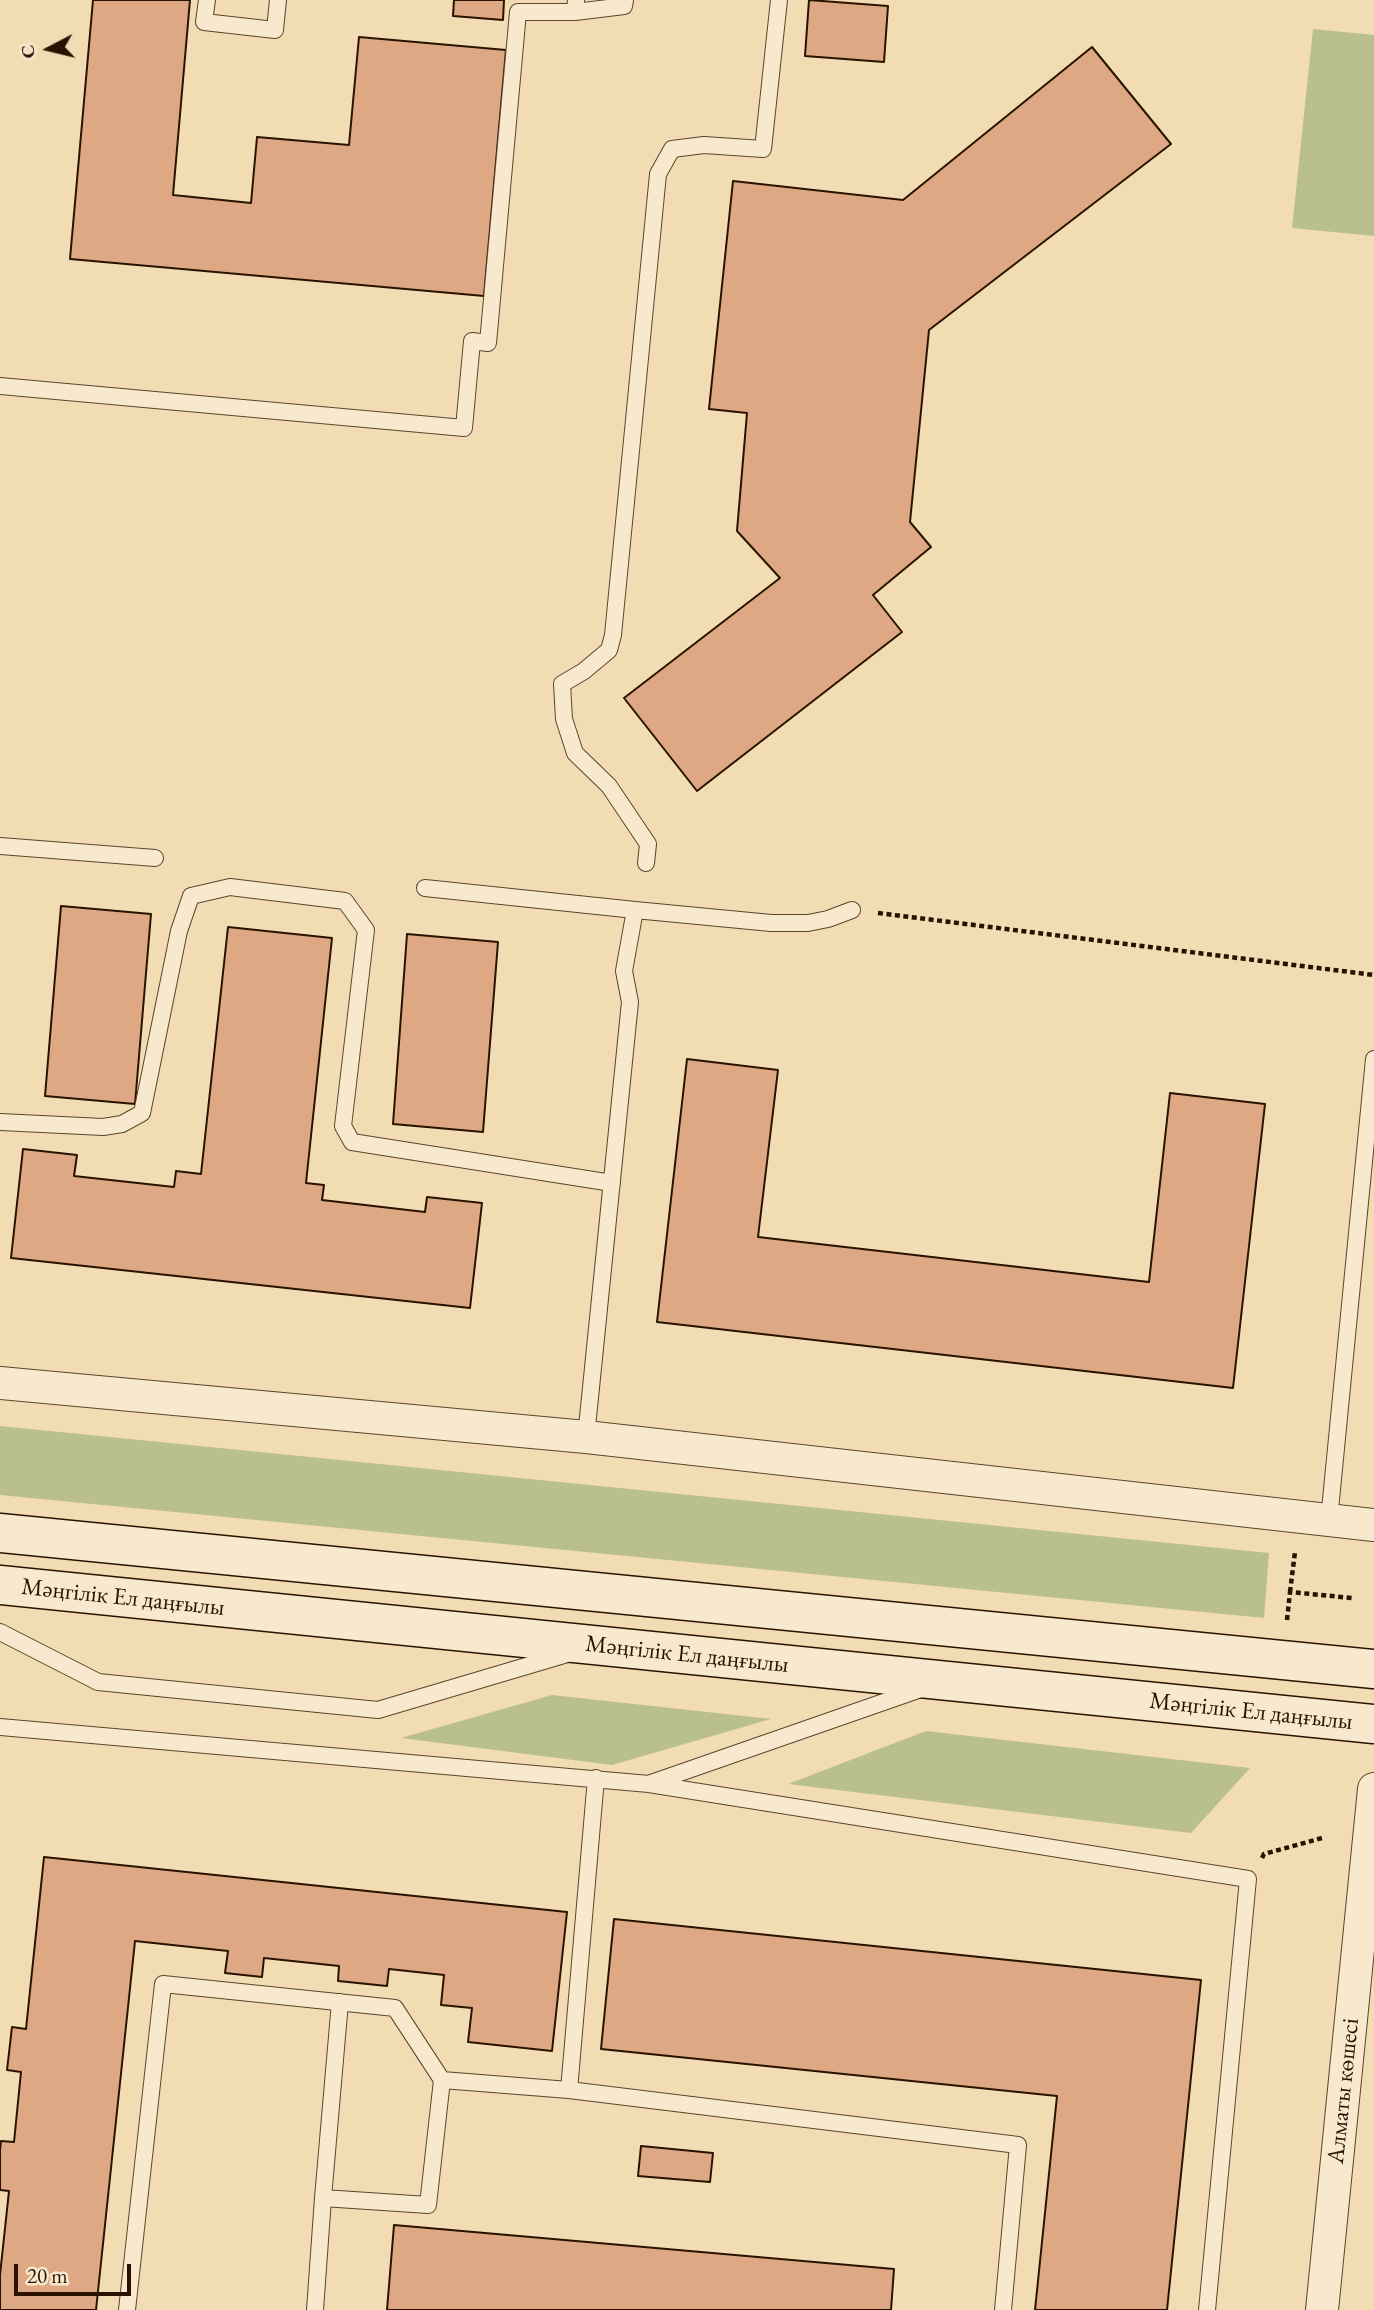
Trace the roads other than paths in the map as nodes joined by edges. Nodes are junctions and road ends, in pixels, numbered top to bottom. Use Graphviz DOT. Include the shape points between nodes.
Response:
graph roads {
  1 [pos="207,0"];
  2 [pos="278,0"];
  3 [pos="625,0"];
  4 [pos="779,0"];
  5 [pos="575,6"];
  6 [pos="0,386"];
  7 [pos="0,846"];
  8 [pos="155,858"];
  9 [pos="646,863"];
  10 [pos="425,888"];
  11 [pos="635,910"];
  12 [pos="852,910"];
  13 [pos="1374,1059"];
  14 [pos="0,1122"];
  15 [pos="612,1183"];
  16 [pos="0,1383"];
  17 [pos="586,1437"];
  18 [pos="1329,1520"];
  19 [pos="1374,1525"];
  20 [pos="0,1533"];
  21 [pos="0,1585"];
  22 [pos="0,1632"];
  23 [pos="596,1646"];
  24 [pos="1374,1669"];
  25 [pos="943,1681"];
  26 [pos="1374,1724"];
  27 [pos="0,1727"];
  28 [pos="596,1779"];
  29 [pos="649,1784"];
  30 [pos="1374,1789"];
  31 [pos="340,2002"];
  32 [pos="442,2080"];
  33 [pos="569,2090"];
  34 [pos="323,2198"];
  35 [pos="127,2310"];
  36 [pos="315,2310"];
  37 [pos="1003,2310"];
  38 [pos="1207,2310"];
  39 [pos="1322,2310"];
  1 -- 2 [label="lane" via="204,22 275,30"];
  3 -- 5 [label="lane" via="624,6"];
  4 -- 9 [label="lane" via="763,149 704,145 672,149 658,174 613,635 609,650 562,684 564,719 575,753 609,786 648,844"];
  5 -- 6 [label="lane" via="518,12 488,343 472,341 464,428"];
  7 -- 8 [label="lane"];
  10 -- 11 [label="lane"];
  11 -- 12 [label="lane" via="771,923 828,919"];
  11 -- 15 [label="lane" via="624,971 629,1002"];
  13 -- 18 [label="lane"];
  14 -- 15 [label="lane" via="103,1127 122,1124 142,1113 178,931 191,896 230,887 298,893 345,901 366,930 343,1126 352,1142"];
  15 -- 17 [label="lane"];
  16 -- 17 [label="street"];
  17 -- 18 [label="street"];
  18 -- 19 [label="street"];
  20 -- 24 [label="main road"];
  21 -- 23 [label="main road, Мәңгілік Ел даңғылы"];
  22 -- 23 [label="lane" via="97,1682 378,1710"];
  23 -- 25 [label="main road, Мәңгілік Ел даңғылы"];
  25 -- 26 [label="main road, Мәңгілік Ел даңғылы"];
  25 -- 29 [label="lane"];
  27 -- 28 [label="lane"];
  28 -- 29 [label="lane"];
  28 -- 33 [label="lane"];
  29 -- 38 [label="lane" via="1248,1879"];
  30 -- 39 [label="street, Алматы көшесі"];
  31 -- 32 [label="lane" via="395,2008"];
  31 -- 34 [label="lane"];
  31 -- 35 [label="lane" via="163,1984"];
  32 -- 33 [label="lane"];
  32 -- 34 [label="lane" via="428,2205"];
  33 -- 37 [label="lane" via="1018,2144"];
  34 -- 36 [label="lane"];
}
